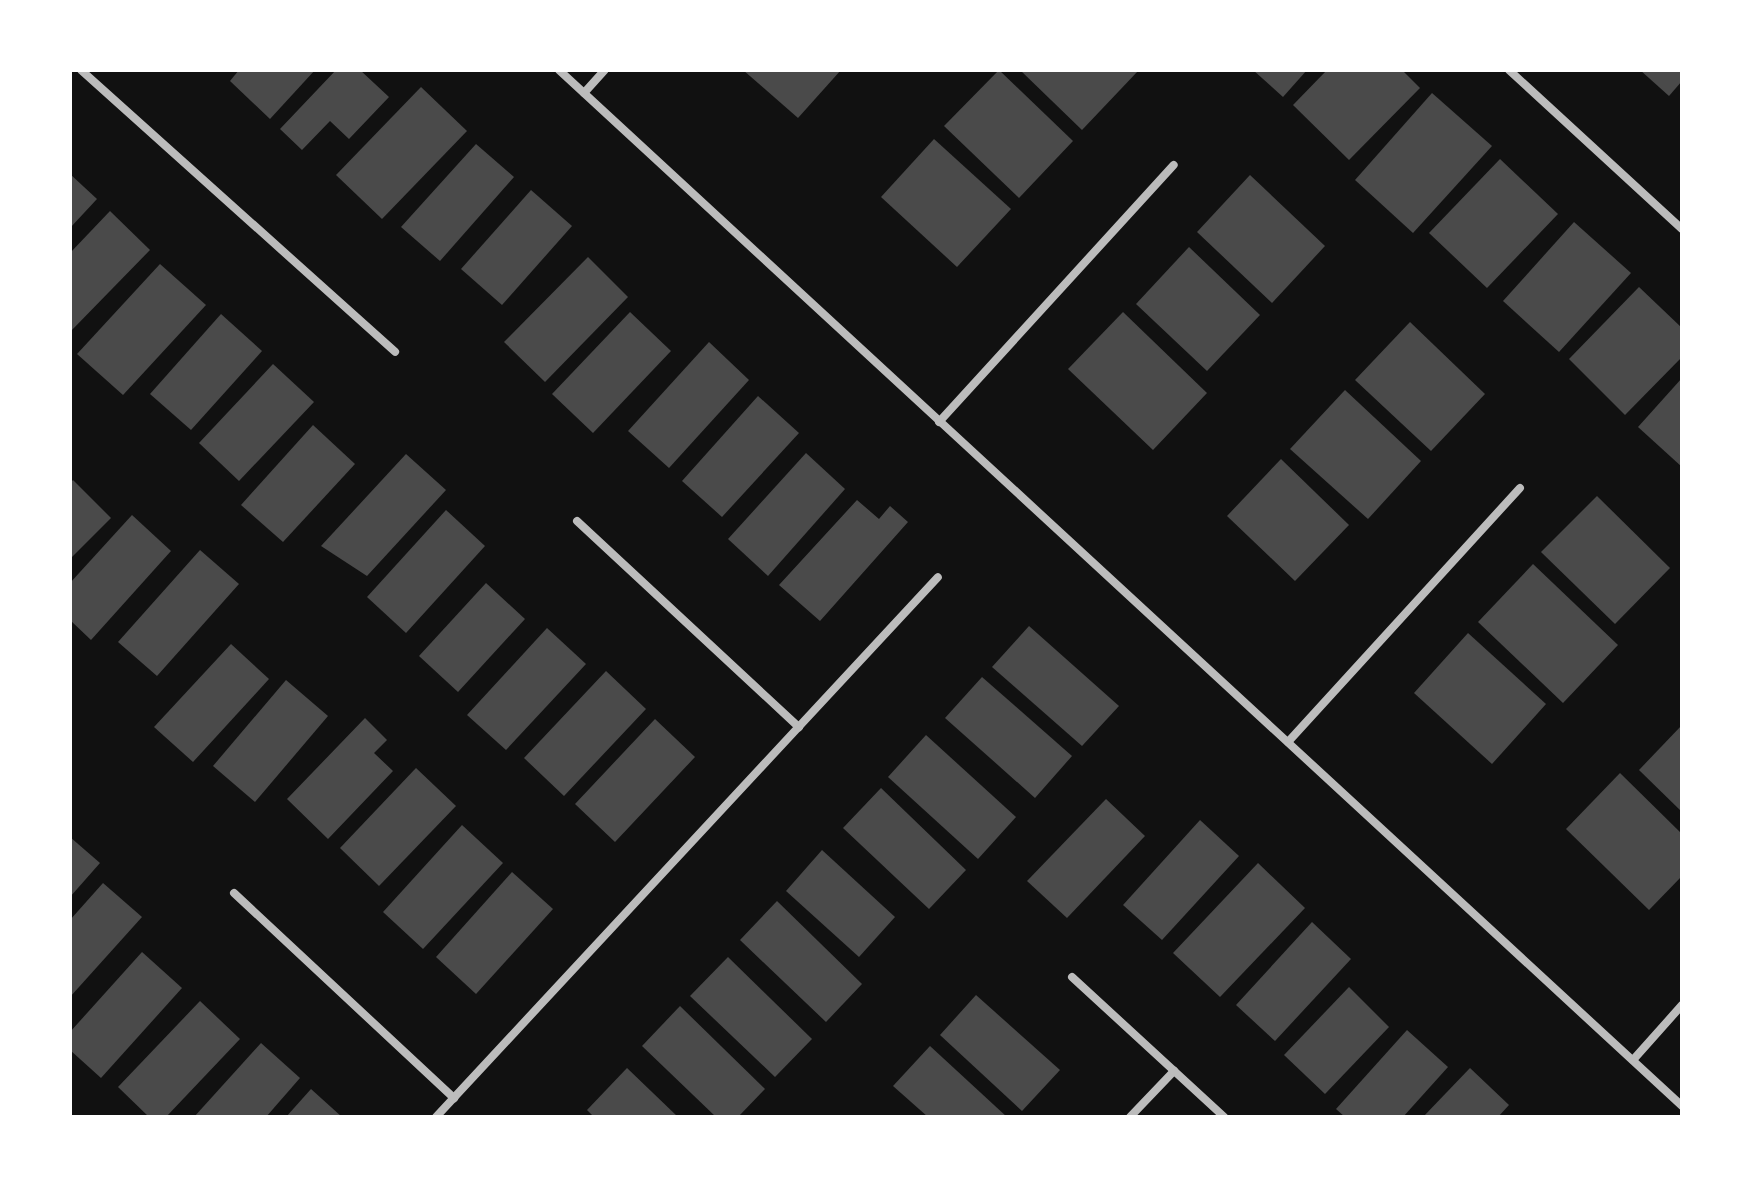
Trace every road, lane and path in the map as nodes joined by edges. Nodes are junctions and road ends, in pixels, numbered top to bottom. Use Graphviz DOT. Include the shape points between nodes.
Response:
graph roads {
  1 [pos="81,70"];
  2 [pos="559,70"];
  3 [pos="605,70"];
  4 [pos="1509,70"];
  5 [pos="584,93"];
  6 [pos="1174,165"];
  7 [pos="1682,229"];
  8 [pos="395,352"];
  9 [pos="939,422"];
  10 [pos="1520,488"];
  11 [pos="577,521"];
  12 [pos="938,577"];
  13 [pos="799,727"];
  14 [pos="1288,742"];
  15 [pos="234,893"];
  16 [pos="1072,977"];
  17 [pos="1682,1005"];
  18 [pos="1633,1060"];
  19 [pos="1174,1071"];
  20 [pos="454,1098"];
  21 [pos="1682,1106"];
  22 [pos="436,1117"];
  23 [pos="1130,1117"];
  24 [pos="1224,1117"];
  1 -- 8 [label="street"];
  2 -- 5 [label="street"];
  3 -- 5 [label="street"];
  4 -- 7 [label="street"];
  5 -- 9 [label="street"];
  6 -- 9 [label="street"];
  9 -- 14 [label="street"];
  10 -- 14 [label="street"];
  11 -- 13 [label="street"];
  12 -- 13 [label="street"];
  13 -- 20 [label="street"];
  14 -- 18 [label="street"];
  15 -- 20 [label="street"];
  16 -- 19 [label="street"];
  17 -- 18 [label="street"];
  18 -- 21 [label="street"];
  19 -- 23 [label="street"];
  19 -- 24 [label="street"];
  20 -- 22 [label="street"];
}
